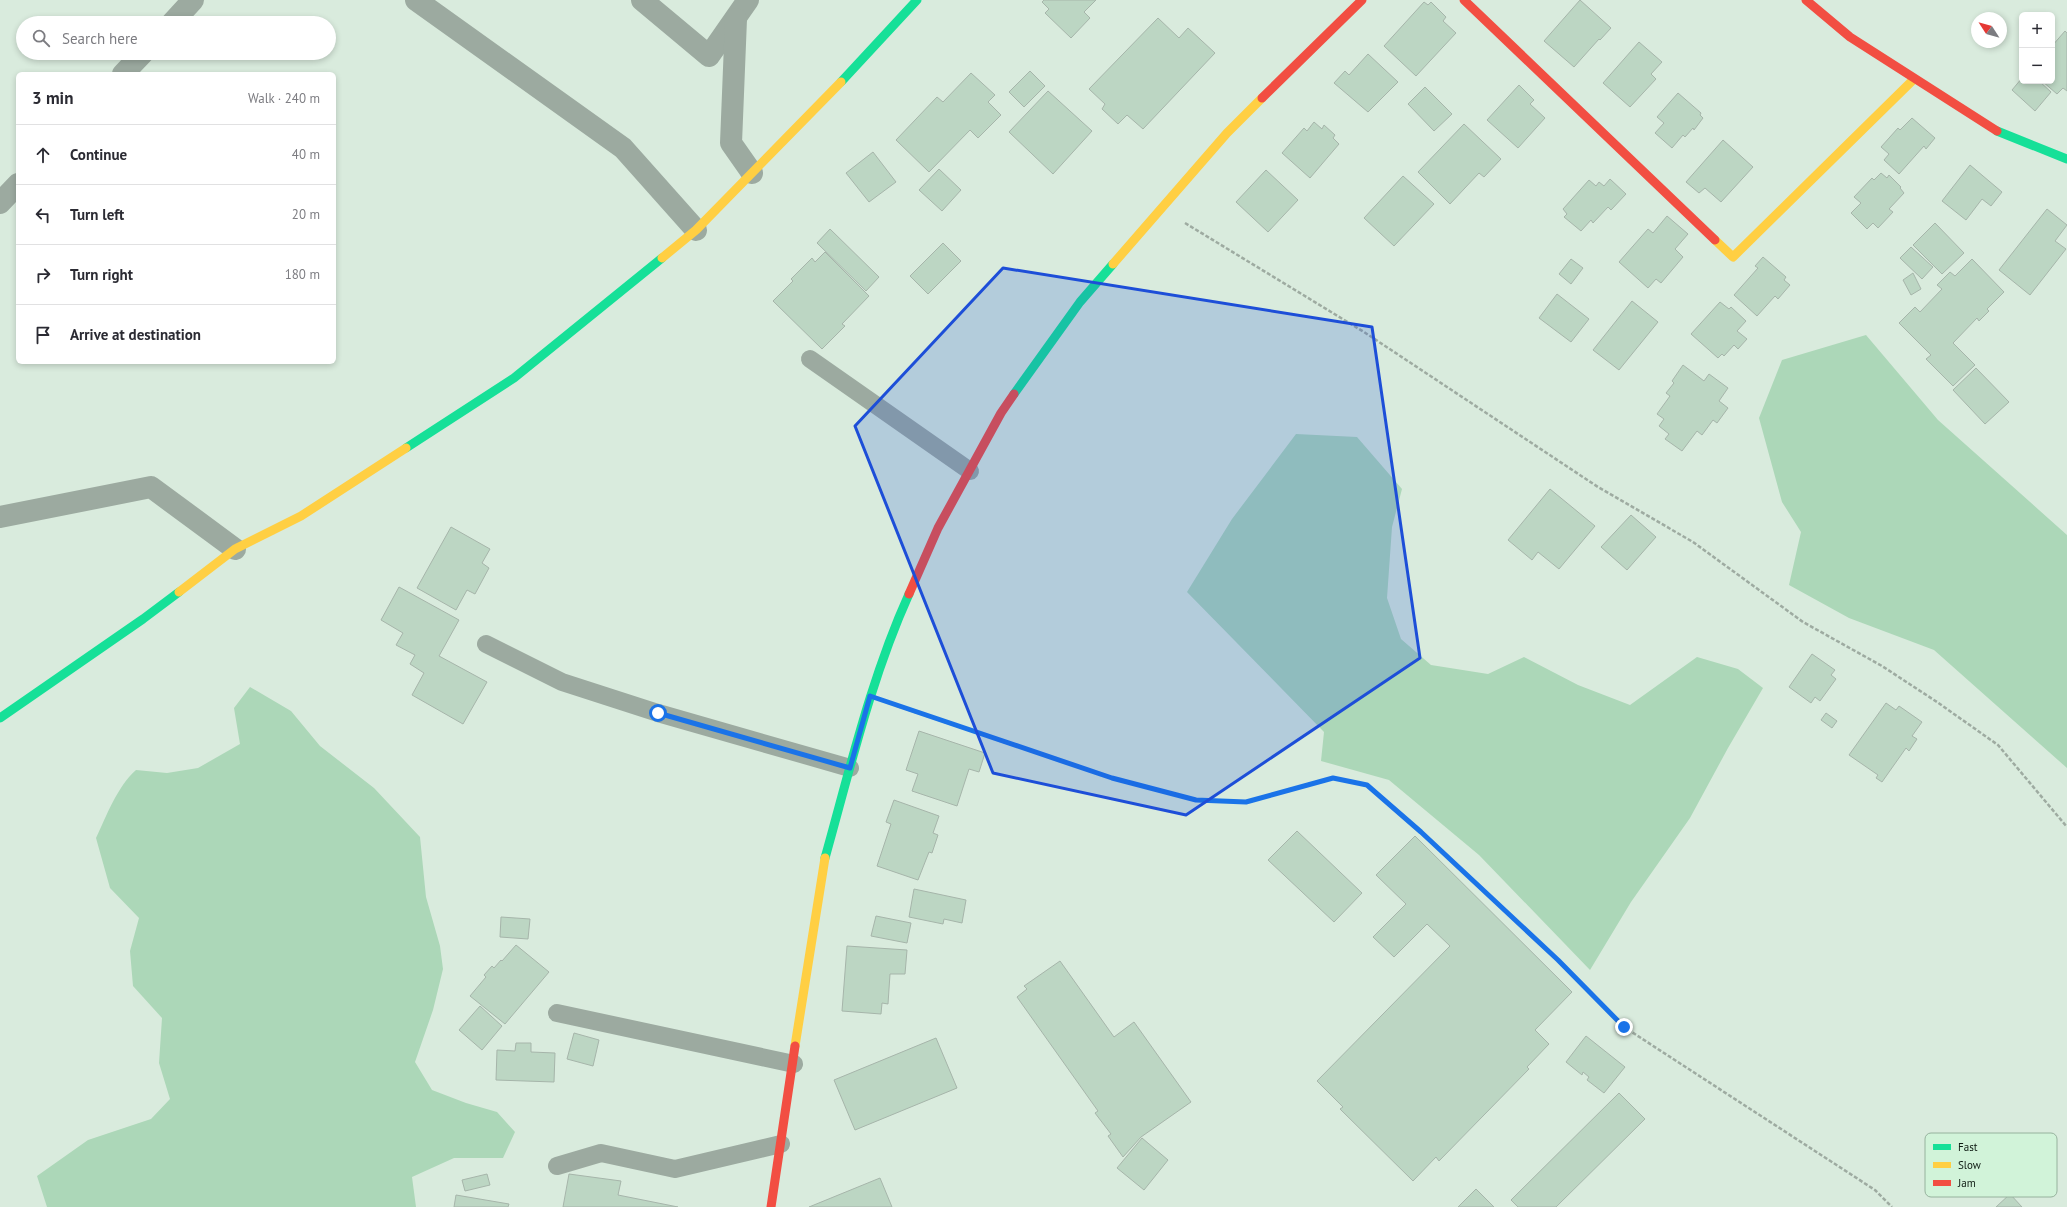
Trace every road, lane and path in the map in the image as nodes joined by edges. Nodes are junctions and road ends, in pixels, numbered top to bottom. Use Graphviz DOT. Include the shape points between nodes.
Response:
graph roads {
  1 [pos="193,0"];
  2 [pos="416,0"];
  3 [pos="642,0"];
  4 [pos="748,0"];
  5 [pos="917,0"];
  6 [pos="1362,0"];
  7 [pos="1464,0"];
  8 [pos="1806,0"];
  9 [pos="178,16"];
  10 [pos="736,19"];
  11 [pos="136,60"];
  12 [pos="125,72"];
  13 [pos="1913,80"];
  14 [pos="2067,159"];
  15 [pos="752,173"];
  16 [pos="16,186"];
  17 [pos="0,203"];
  18 [pos="1161,208"];
  19 [pos="696,230"];
  20 [pos="810,359"];
  21 [pos="970,471"];
  22 [pos="0,517"];
  23 [pos="235,549"];
  24 [pos="486,644"];
  25 [pos="870,696"];
  26 [pos="0,718"];
  27 [pos="850,768"];
  28 [pos="2067,827"];
  29 [pos="557,1013"];
  30 [pos="794,1064"];
  31 [pos="781,1144"];
  32 [pos="557,1166"];
  33 [pos="771,1207"];
  34 [pos="1892,1207"];
  1 -- 9 [label="street"];
  2 -- 19 [label="street" via="623,148"];
  3 -- 10 [label="street" via="709,56"];
  4 -- 10 [label="street"];
  5 -- 15 [label="street"];
  6 -- 18 [label="street" via="1227,133"];
  7 -- 13 [label="street" via="1733,258"];
  8 -- 13 [label="street" via="1850,37"];
  10 -- 15 [label="street" via="731,143"];
  11 -- 12 [label="street"];
  13 -- 14 [label="street" via="1991,129"];
  15 -- 19 [label="street"];
  16 -- 17 [label="street"];
  18 -- 21 [label="street" via="1076,308 1001,413"];
  18 -- 28 [label="path" via="1364,332 1598,487 1693,542 1803,622 1882,666 1998,745"];
  19 -- 23 [label="street" via="514,378 301,516"];
  20 -- 21 [label="lane"];
  21 -- 25 [label="street" via="938,528 898,617"];
  22 -- 23 [label="street" via="151,487"];
  23 -- 26 [label="street" via="143,619"];
  24 -- 27 [label="lane" via="562,682 658,713"];
  25 -- 27 [label="street"];
  25 -- 34 [label="path" via="1112,778 1196,800 1246,802 1333,778 1367,785 1552,955 1624,1027 1874,1190"];
  27 -- 30 [label="street" via="823,865"];
  29 -- 30 [label="lane"];
  30 -- 31 [label="street"];
  31 -- 32 [label="lane" via="675,1168 600,1153"];
  31 -- 33 [label="street"];
}
